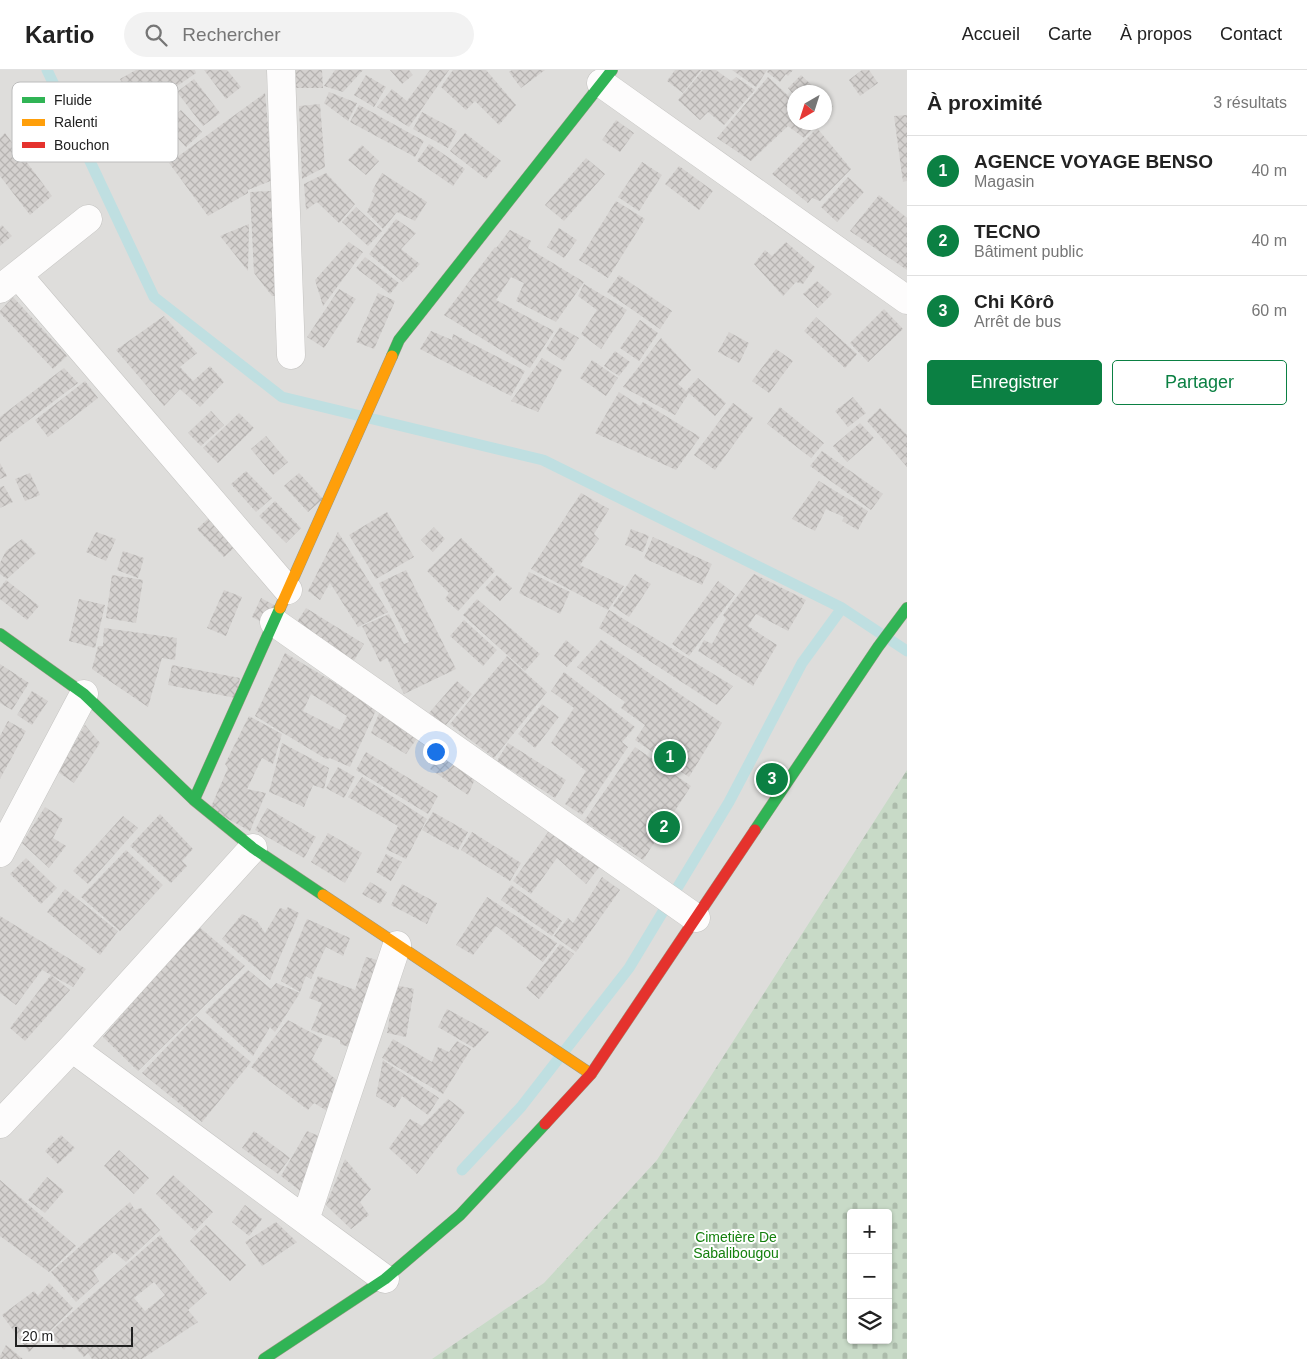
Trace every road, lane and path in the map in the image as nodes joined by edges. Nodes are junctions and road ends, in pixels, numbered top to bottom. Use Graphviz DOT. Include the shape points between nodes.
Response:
graph roads {
  1 [pos="281,70"];
  2 [pos="606,77"];
  3 [pos="88,219"];
  4 [pos="9,282"];
  5 [pos="907,300"];
  6 [pos="291,355"];
  7 [pos="288,590"];
  8 [pos="907,608"];
  9 [pos="274,622"];
  10 [pos="0,634"];
  11 [pos="84,694"];
  12 [pos="194,800"];
  13 [pos="253,848"];
  14 [pos="0,853"];
  15 [pos="696,918"];
  16 [pos="397,945"];
  17 [pos="72,1048"];
  18 [pos="591,1074"];
  19 [pos="0,1124"];
  20 [pos="305,1220"];
  21 [pos="385,1279"];
  22 [pos="264,1359"];
  1 -- 6 [label="street"];
  2 -- 5 [label="street"];
  2 -- 7 [label="street" via="399,340"];
  3 -- 4 [label="street"];
  4 -- 7 [label="street"];
  7 -- 9 [label="street"];
  8 -- 15 [label="street"];
  9 -- 12 [label="street"];
  9 -- 15 [label="street"];
  10 -- 11 [label="street"];
  11 -- 12 [label="street"];
  11 -- 14 [label="street"];
  12 -- 13 [label="street"];
  13 -- 16 [label="street"];
  13 -- 17 [label="street"];
  15 -- 18 [label="street"];
  16 -- 18 [label="street"];
  16 -- 20 [label="street"];
  17 -- 19 [label="street"];
  17 -- 20 [label="street"];
  18 -- 21 [label="street" via="460,1215"];
  20 -- 21 [label="street"];
  21 -- 22 [label="street"];
}
